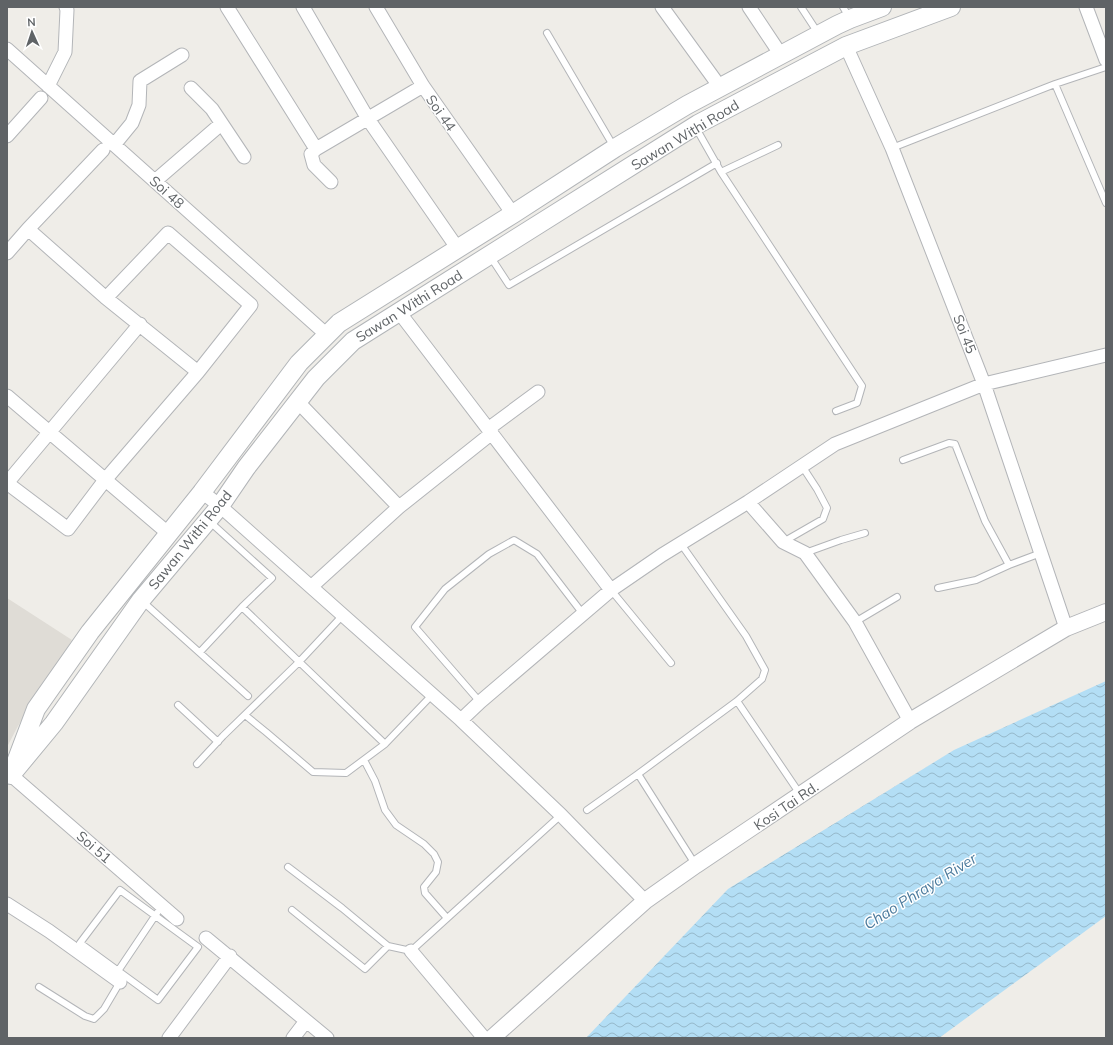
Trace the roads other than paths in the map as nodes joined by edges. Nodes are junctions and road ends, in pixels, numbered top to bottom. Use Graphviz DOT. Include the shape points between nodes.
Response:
graph roads {
  1 [pos="66,7"];
  2 [pos="227,7"];
  3 [pos="303,7"];
  4 [pos="376,7"];
  5 [pos="662,7"];
  6 [pos="749,7"];
  7 [pos="810,7"];
  8 [pos="882,7"];
  9 [pos="951,7"];
  10 [pos="1086,7"];
  11 [pos="802,9"];
  12 [pos="843,17"];
  13 [pos="547,32"];
  14 [pos="819,35"];
  15 [pos="846,46"];
  16 [pos="7,50"];
  17 [pos="182,55"];
  18 [pos="781,55"];
  19 [pos="1105,55"];
  20 [pos="1106,67"];
  21 [pos="1055,84"];
  22 [pos="48,86"];
  23 [pos="423,86"];
  24 [pos="720,87"];
  25 [pos="192,88"];
  26 [pos="41,98"];
  27 [pos="368,119"];
  28 [pos="221,124"];
  29 [pos="695,126"];
  30 [pos="7,136"];
  31 [pos="778,145"];
  32 [pos="108,147"];
  33 [pos="615,148"];
  34 [pos="892,148"];
  35 [pos="316,149"];
  36 [pos="244,157"];
  37 [pos="717,164"];
  38 [pos="722,172"];
  39 [pos="155,181"];
  40 [pos="331,182"];
  41 [pos="1106,203"];
  42 [pos="513,214"];
  43 [pos="28,229"];
  44 [pos="458,249"];
  45 [pos="7,253"];
  46 [pos="490,255"];
  47 [pos="106,298"];
  48 [pos="399,312"];
  49 [pos="140,324"];
  50 [pos="327,335"];
  51 [pos="1106,356"];
  52 [pos="198,372"];
  53 [pos="984,384"];
  54 [pos="538,392"];
  55 [pos="7,396"];
  56 [pos="298,402"];
  57 [pos="836,411"];
  58 [pos="490,431"];
  59 [pos="50,432"];
  60 [pos="903,460"];
  61 [pos="802,465"];
  62 [pos="105,480"];
  63 [pos="202,492"];
  64 [pos="748,502"];
  65 [pos="220,506"];
  66 [pos="399,507"];
  67 [pos="208,520"];
  68 [pos="865,533"];
  69 [pos="169,534"];
  70 [pos="783,542"];
  71 [pos="681,544"];
  72 [pos="805,553"];
  73 [pos="1041,553"];
  74 [pos="1009,565"];
  75 [pos="311,587"];
  76 [pos="938,588"];
  77 [pos="611,590"];
  78 [pos="897,597"];
  79 [pos="141,600"];
  80 [pos="242,607"];
  81 [pos="1106,612"];
  82 [pos="584,614"];
  83 [pos="343,615"];
  84 [pos="855,622"];
  85 [pos="1066,628"];
  86 [pos="200,652"];
  87 [pos="299,662"];
  88 [pos="671,663"];
  89 [pos="432,695"];
  90 [pos="248,696"];
  91 [pos="737,701"];
  92 [pos="480,702"];
  93 [pos="178,705"];
  94 [pos="245,715"];
  95 [pos="460,720"];
  96 [pos="910,721"];
  97 [pos="218,742"];
  98 [pos="385,744"];
  99 [pos="364,760"];
  100 [pos="197,764"];
  101 [pos="638,774"];
  102 [pos="9,778"];
  103 [pos="801,796"];
  104 [pos="587,810"];
  105 [pos="561,815"];
  106 [pos="696,865"];
  107 [pos="288,867"];
  108 [pos="645,901"];
  109 [pos="7,904"];
  110 [pos="292,910"];
  111 [pos="159,911"];
  112 [pos="447,918"];
  113 [pos="177,919"];
  114 [pos="206,938"];
  115 [pos="388,946"];
  116 [pos="411,951"];
  117 [pos="230,956"];
  118 [pos="119,976"];
  119 [pos="39,987"];
  120 [pos="306,1021"];
  121 [pos="169,1038"];
  122 [pos="293,1038"];
  123 [pos="327,1038"];
  124 [pos="484,1038"];
  125 [pos="492,1038"];
  1 -- 22 [label="street" via="65,52"];
  2 -- 35 [label="street"];
  3 -- 27 [label="street"];
  4 -- 23 [label="street, Soi 44"];
  5 -- 24 [label="street"];
  6 -- 18 [label="street"];
  7 -- 11 [label="lane"];
  8 -- 12 [label="main road, Sawan Withi Road"];
  9 -- 15 [label="main road, Sawan Withi Road"];
  10 -- 19 [label="street"];
  11 -- 14 [label="lane"];
  12 -- 14 [label="main road, Sawan Withi Road"];
  12 -- 15 [label="street"];
  13 -- 33 [label="lane"];
  14 -- 18 [label="main road, Sawan Withi Road"];
  15 -- 29 [label="main road, Sawan Withi Road"];
  15 -- 34 [label="street, Soi 45"];
  16 -- 22 [label="street, Soi 48"];
  17 -- 32 [label="street" via="140,81 139,104 132,122"];
  18 -- 24 [label="main road, Sawan Withi Road"];
  20 -- 21 [label="lane"];
  21 -- 34 [label="lane"];
  21 -- 41 [label="lane"];
  22 -- 32 [label="street, Soi 48"];
  23 -- 27 [label="street"];
  23 -- 42 [label="street, Soi 44"];
  24 -- 33 [label="main road, Sawan Withi Road"];
  25 -- 28 [label="street" via="212,109"];
  26 -- 30 [label="street"];
  27 -- 35 [label="street"];
  27 -- 44 [label="street"];
  28 -- 36 [label="street"];
  28 -- 39 [label="street"];
  29 -- 37 [label="lane"];
  29 -- 46 [label="main road, Sawan Withi Road"];
  31 -- 38 [label="lane"];
  32 -- 39 [label="street, Soi 48"];
  32 -- 43 [label="street"];
  33 -- 42 [label="main road, Sawan Withi Road"];
  34 -- 53 [label="street, Soi 45"];
  35 -- 40 [label="street" via="311,154 314,165"];
  37 -- 38 [label="lane"];
  37 -- 46 [label="lane" via="509,285"];
  38 -- 57 [label="lane" via="862,386 857,403"];
  39 -- 50 [label="street, Soi 48"];
  42 -- 44 [label="main road, Sawan Withi Road"];
  43 -- 45 [label="street"];
  43 -- 47 [label="street"];
  44 -- 50 [label="main road, Sawan Withi Road" via="339,323"];
  46 -- 48 [label="main road, Sawan Withi Road"];
  47 -- 49 [label="street"];
  47 -- 52 [label="street" via="168,233 251,305"];
  48 -- 56 [label="main road, Sawan Withi Road" via="353,341 316,378"];
  48 -- 58 [label="street"];
  49 -- 52 [label="street"];
  49 -- 59 [label="street"];
  50 -- 63 [label="main road, Sawan Withi Road" via="299,363"];
  51 -- 53 [label="street"];
  52 -- 62 [label="street"];
  53 -- 61 [label="street" via="835,444"];
  53 -- 73 [label="street, Soi 45"];
  54 -- 58 [label="street"];
  55 -- 59 [label="street"];
  56 -- 65 [label="main road, Sawan Withi Road"];
  56 -- 66 [label="street"];
  58 -- 66 [label="street"];
  58 -- 77 [label="street"];
  59 -- 62 [label="street"];
  59 -- 62 [label="street" via="7,483 68,529"];
  60 -- 74 [label="lane" via="948,443 955,444 986,521"];
  61 -- 64 [label="street"];
  61 -- 70 [label="lane" via="827,508 823,519"];
  62 -- 69 [label="street"];
  63 -- 65 [label="street"];
  63 -- 69 [label="main road, Sawan Withi Road"];
  64 -- 70 [label="street"];
  64 -- 71 [label="street"];
  65 -- 67 [label="main road, Sawan Withi Road"];
  65 -- 75 [label="street"];
  66 -- 75 [label="street"];
  67 -- 79 [label="main road, Sawan Withi Road"];
  67 -- 80 [label="lane" via="272,578"];
  68 -- 72 [label="lane"];
  69 -- 102 [label="main road, Sawan Withi Road" via="90,632 36,709"];
  70 -- 72 [label="street"];
  71 -- 77 [label="street"];
  71 -- 91 [label="lane" via="746,636 766,670 762,679"];
  72 -- 84 [label="street"];
  73 -- 74 [label="lane"];
  73 -- 85 [label="street, Soi 45"];
  74 -- 76 [label="lane" via="976,580"];
  75 -- 83 [label="street"];
  77 -- 82 [label="street"];
  77 -- 88 [label="lane"];
  78 -- 84 [label="lane"];
  79 -- 86 [label="lane"];
  79 -- 102 [label="main road, Sawan Withi Road" via="54,723"];
  80 -- 86 [label="lane"];
  80 -- 87 [label="lane"];
  81 -- 85 [label="street, Kosi Tai Rd."];
  82 -- 92 [label="street"];
  82 -- 92 [label="lane" via="537,554 514,540 490,554 445,589 415,627"];
  83 -- 87 [label="lane"];
  83 -- 89 [label="street"];
  84 -- 96 [label="street"];
  85 -- 96 [label="street, Kosi Tai Rd."];
  86 -- 90 [label="lane"];
  87 -- 94 [label="lane"];
  87 -- 98 [label="lane"];
  89 -- 95 [label="street"];
  89 -- 98 [label="lane"];
  91 -- 101 [label="lane"];
  91 -- 103 [label="lane"];
  92 -- 95 [label="street"];
  93 -- 97 [label="lane"];
  94 -- 97 [label="lane"];
  94 -- 99 [label="lane" via="313,772 346,773"];
  95 -- 105 [label="street"];
  96 -- 103 [label="street, Kosi Tai Rd."];
  97 -- 100 [label="lane"];
  98 -- 99 [label="lane"];
  99 -- 112 [label="lane" via="375,781 385,810 396,825 434,854 438,862 436,872 424,887 425,893"];
  101 -- 104 [label="lane"];
  101 -- 106 [label="lane"];
  102 -- 111 [label="street, Soi 51"];
  103 -- 106 [label="street, Kosi Tai Rd."];
  105 -- 108 [label="street"];
  105 -- 112 [label="lane"];
  106 -- 108 [label="street, Kosi Tai Rd."];
  107 -- 115 [label="lane"];
  108 -- 125 [label="street, Kosi Tai Rd."];
  109 -- 118 [label="street"];
  110 -- 115 [label="lane" via="365,969"];
  111 -- 113 [label="street, Soi 51"];
  111 -- 118 [label="lane"];
  111 -- 118 [label="lane" via="120,890 80,943"];
  111 -- 118 [label="lane" via="198,947 158,1000"];
  112 -- 116 [label="lane"];
  114 -- 117 [label="street"];
  115 -- 116 [label="lane"];
  116 -- 124 [label="street"];
  117 -- 120 [label="street"];
  117 -- 121 [label="street"];
  118 -- 119 [label="lane" via="104,1009 94,1019"];
  120 -- 122 [label="street"];
  120 -- 123 [label="street"];
}
